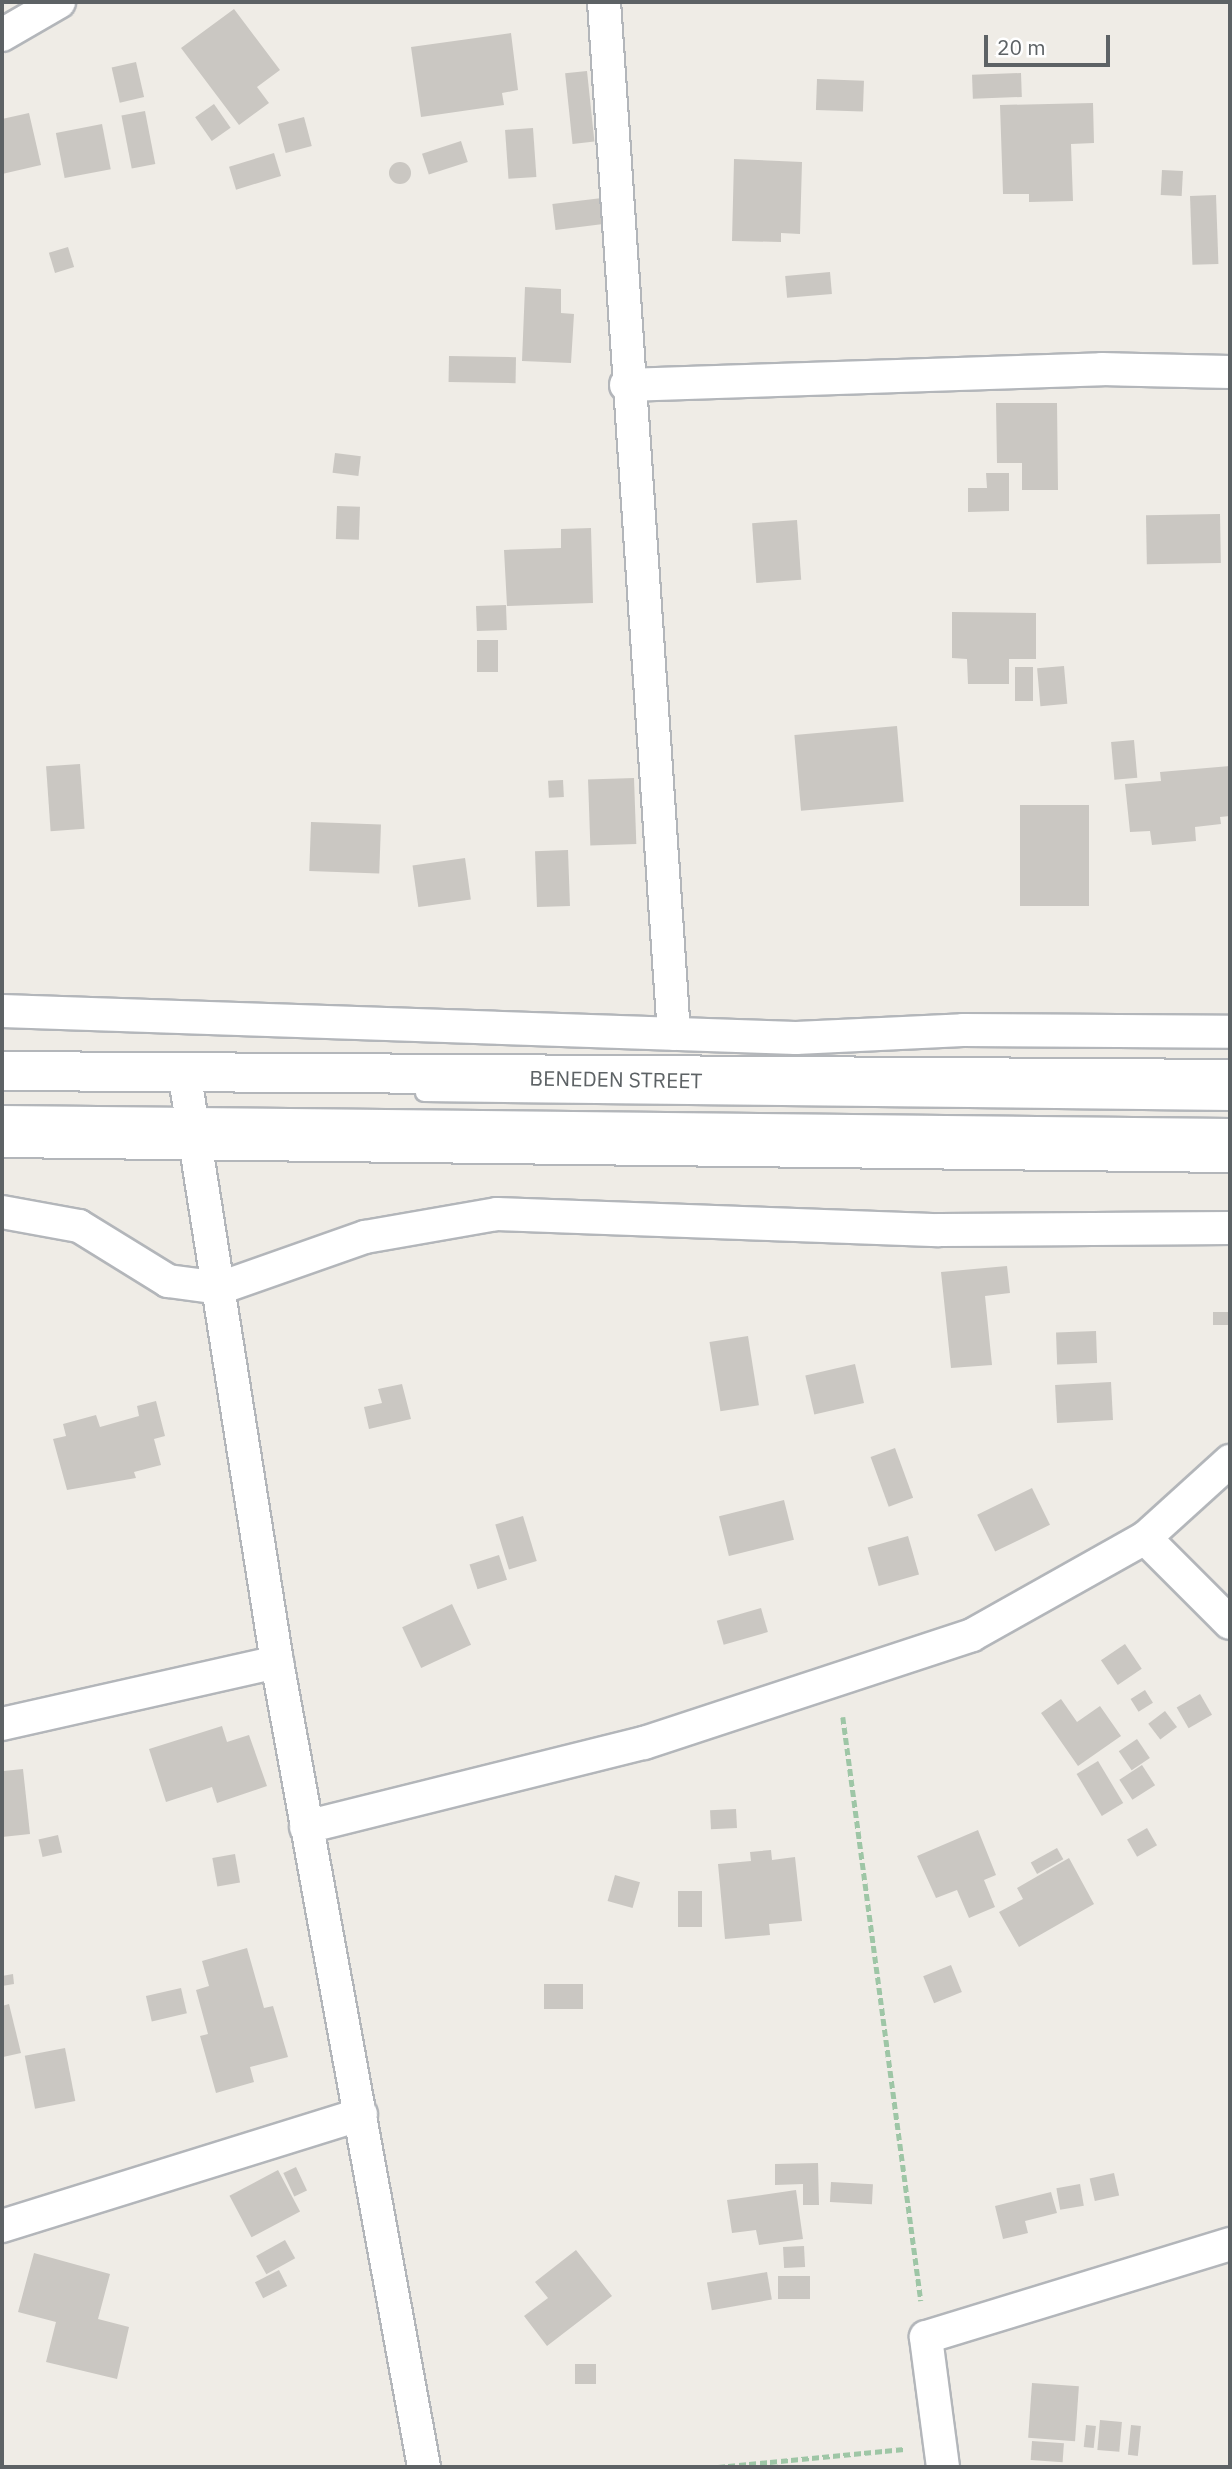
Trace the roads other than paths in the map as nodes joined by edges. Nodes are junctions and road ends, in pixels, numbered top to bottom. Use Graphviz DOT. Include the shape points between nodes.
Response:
graph roads {
  1 [pos="59,2"];
  2 [pos="604,2"];
  3 [pos="2,35"];
  4 [pos="1230,372"];
  5 [pos="626,385"];
  6 [pos="2,1011"];
  7 [pos="1230,1032"];
  8 [pos="674,1034"];
  9 [pos="2,1071"];
  10 [pos="1230,1079"];
  11 [pos="2,1087"];
  12 [pos="1230,1102"];
  13 [pos="190,1104"];
  14 [pos="2,1114"];
  15 [pos="1230,1127"];
  16 [pos="2,1138"];
  17 [pos="1230,1153"];
  18 [pos="2,1212"];
  19 [pos="1230,1228"];
  20 [pos="220,1288"];
  21 [pos="1230,1461"];
  22 [pos="1145,1538"];
  23 [pos="1230,1623"];
  24 [pos="277,1662"];
  25 [pos="2,1724"];
  26 [pos="306,1827"];
  27 [pos="361,2114"];
  28 [pos="2,2226"];
  29 [pos="1230,2244"];
  30 [pos="941,2458"];
  31 [pos="424,2467"];
  1 -- 3 [label="street"];
  2 -- 5 [label="street"];
  4 -- 5 [label="street" via="1102,369"];
  5 -- 8 [label="street"];
  6 -- 8 [label="street"];
  7 -- 8 [label="street"];
  9 -- 13 [label="main road, BENEDEN STREET"];
  10 -- 13 [label="main road, BENEDEN STREET" via="579,1079"];
  11 -- 13 [label="lane"];
  12 -- 13 [label="lane"];
  13 -- 14 [label="lane"];
  13 -- 15 [label="lane"];
  13 -- 16 [label="main road, BENEDEN STREET"];
  13 -- 17 [label="main road, BENEDEN STREET"];
  13 -- 20 [label="street"];
  18 -- 20 [label="street" via="79,1226 168,1281"];
  19 -- 20 [label="street" via="939,1230 497,1214 365,1237"];
  20 -- 24 [label="street"];
  21 -- 22 [label="street"];
  22 -- 23 [label="street"];
  22 -- 26 [label="street" via="972,1635 838,1683 644,1743"];
  24 -- 25 [label="street"];
  24 -- 26 [label="street"];
  26 -- 27 [label="street"];
  27 -- 28 [label="street"];
  27 -- 31 [label="street"];
  29 -- 30 [label="street" via="926,2337"];
}
